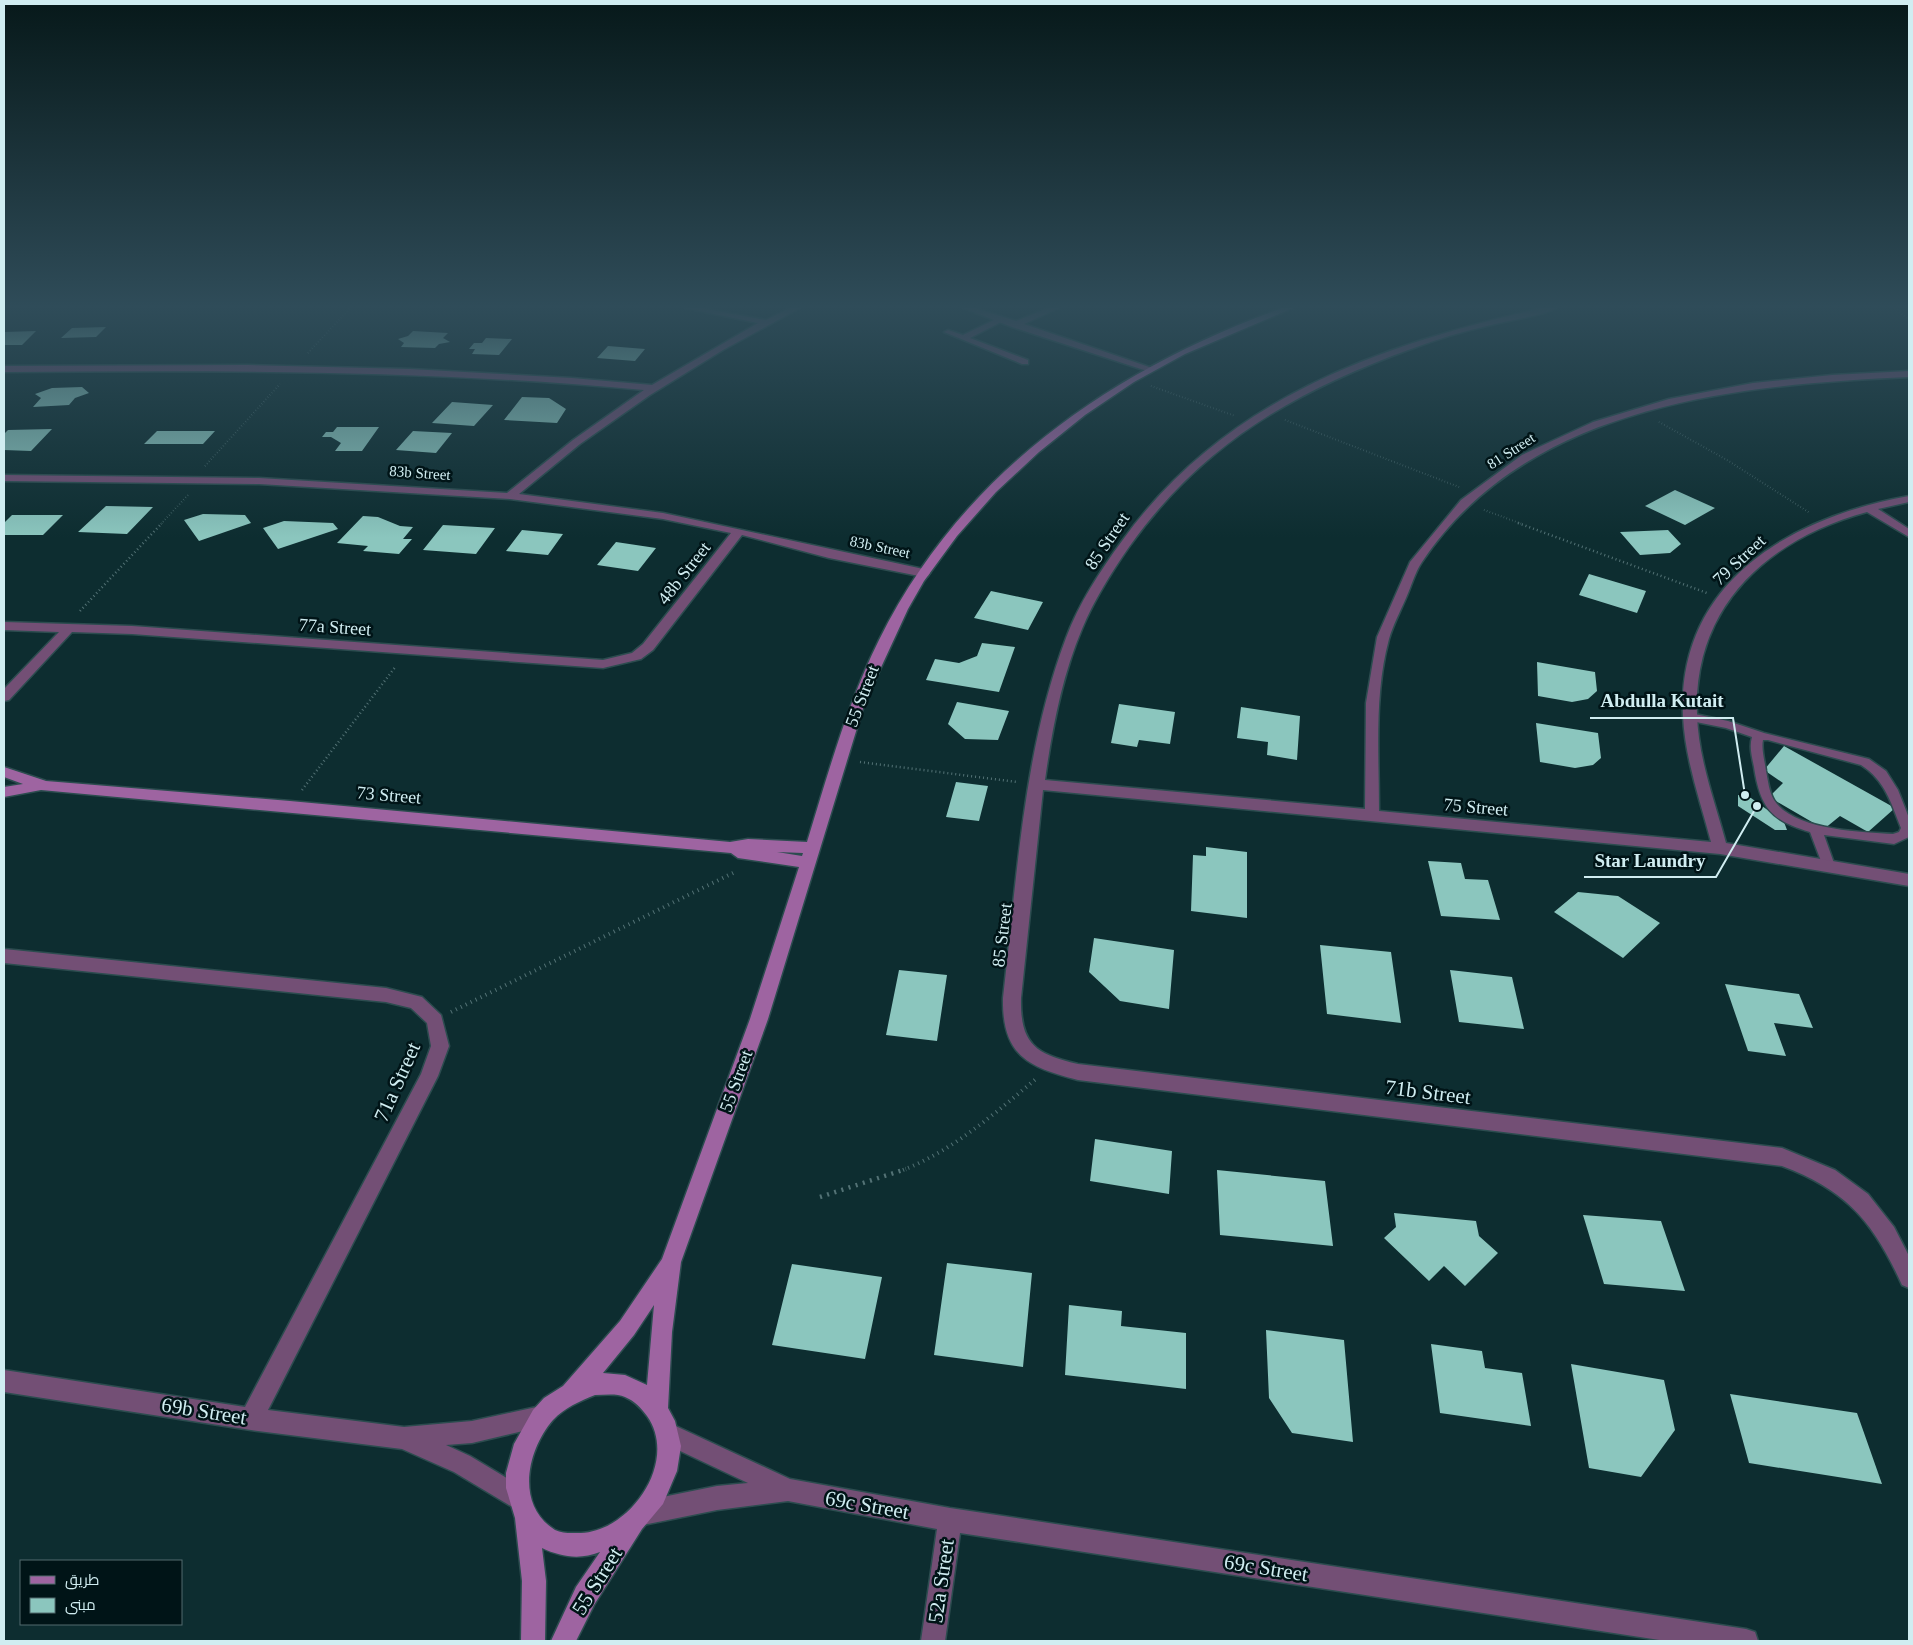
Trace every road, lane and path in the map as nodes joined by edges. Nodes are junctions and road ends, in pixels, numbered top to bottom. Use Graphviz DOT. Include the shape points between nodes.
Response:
graph roads {
  1 [pos="280,385"];
  2 [pos="613,385"];
  3 [pos="658,385"];
  4 [pos="1126,385"];
  5 [pos="1166,385"];
  6 [pos="1312,385"];
  7 [pos="1751,385"];
  8 [pos="653,388"];
  9 [pos="1636,410"];
  10 [pos="1265,412"];
  11 [pos="1249,422"];
  12 [pos="4,478"];
  13 [pos="197,480"];
  14 [pos="1476,493"];
  15 [pos="510,496"];
  16 [pos="1909,499"];
  17 [pos="1465,502"];
  18 [pos="1868,508"];
  19 [pos="1825,522"];
  20 [pos="739,531"];
  21 [pos="1909,534"];
  22 [pos="921,577"];
  23 [pos="1722,598"];
  24 [pos="4,626"];
  25 [pos="68,627"];
  26 [pos="656,637"];
  27 [pos="392,649"];
  28 [pos="5,696"];
  29 [pos="1690,717"];
  30 [pos="1762,736"];
  31 [pos="839,760"];
  32 [pos="4,772"];
  33 [pos="1037,784"];
  34 [pos="45,786"];
  35 [pos="4,792"];
  36 [pos="290,806"];
  37 [pos="1372,816"];
  38 [pos="1815,828"];
  39 [pos="730,848"];
  40 [pos="1720,848"];
  41 [pos="808,855"];
  42 [pos="765,857"];
  43 [pos="1829,866"];
  44 [pos="1909,880"];
  45 [pos="4,956"];
  46 [pos="435,1020"];
  47 [pos="1018,1039"];
  48 [pos="1052,1067"];
  49 [pos="820,1197"];
  50 [pos="671,1262"];
  51 [pos="1909,1278"];
  52 [pos="4,1381"];
  53 [pos="570,1394"];
  54 [pos="657,1408"];
  55 [pos="541,1417"];
  56 [pos="251,1418"];
  57 [pos="667,1433"];
  58 [pos="404,1438"];
  59 [pos="788,1490"];
  60 [pos="522,1508"];
  61 [pos="639,1518"];
  62 [pos="950,1520"];
  63 [pos="533,1641"];
  64 [pos="563,1641"];
  65 [pos="933,1641"];
  66 [pos="1746,1641"];
  1 -- 13 [label="path"];
  2 -- 8 [label="street"];
  3 -- 8 [label="street"];
  4 -- 22 [label="street, 55 Street" via="1074,419 1022,460 953,533"];
  5 -- 11 [label="path"];
  6 -- 10 [label="street, 85 Street"];
  7 -- 9 [label="street, 81 Street"];
  8 -- 15 [label="street" via="582,437"];
  9 -- 14 [label="street, 81 Street" via="1587,427 1542,448"];
  9 -- 19 [label="path" via="1728,460"];
  10 -- 11 [label="street, 85 Street"];
  10 -- 14 [label="path"];
  11 -- 33 [label="street, 85 Street" via="1180,478 1148,512 1120,549 1094,592 1072,640 1054,698"];
  12 -- 13 [label="street, 83b Street"];
  13 -- 15 [label="street, 83b Street" via="385,487"];
  13 -- 25 [label="path"];
  14 -- 17 [label="street, 81 Street"];
  15 -- 20 [label="street, 83b Street" via="663,516"];
  16 -- 18 [label="street, 79 Street"];
  17 -- 23 [label="path"];
  17 -- 37 [label="street, 81 Street" via="1415,562 1396,598 1383,639 1374,690"];
  18 -- 19 [label="street, 79 Street"];
  18 -- 21 [label="street"];
  19 -- 23 [label="street, 79 Street" via="1791,538 1762,558"];
  20 -- 22 [label="street, 83b Street" via="853,563"];
  20 -- 26 [label="street, 48b Street"];
  22 -- 31 [label="street, 55 Street" via="872,667"];
  23 -- 29 [label="street, 79 Street" via="1700,640 1693,663"];
  24 -- 25 [label="street, 77a Street"];
  25 -- 27 [label="street, 77a Street"];
  25 -- 28 [label="street"];
  26 -- 27 [label="street, 77a Street" via="636,656 603,664"];
  27 -- 36 [label="path" via="381,664 396,666"];
  29 -- 30 [label="lane" via="1734,726"];
  29 -- 40 [label="street, 79 Street" via="1696,755"];
  30 -- 38 [label="lane" via="1758,737 1756,744 1770,803 1789,819"];
  30 -- 38 [label="lane" via="1875,767 1888,781 1907,828 1904,835 1894,839"];
  31 -- 33 [label="path"];
  31 -- 41 [label="street, 55 Street"];
  32 -- 34 [label="street, 73 Street"];
  33 -- 37 [label="street, 75 Street"];
  33 -- 47 [label="street, 85 Street" via="1012,998 1012,1023"];
  34 -- 35 [label="street, 73 Street"];
  34 -- 36 [label="street, 73 Street"];
  36 -- 39 [label="street, 73 Street"];
  37 -- 40 [label="street, 75 Street"];
  38 -- 43 [label="lane"];
  39 -- 41 [label="street, 73 Street" via="748,845"];
  39 -- 42 [label="street, 73 Street"];
  40 -- 43 [label="street, 75 Street"];
  41 -- 42 [label="street, 73 Street"];
  41 -- 50 [label="street, 55 Street" via="759,1019"];
  42 -- 46 [label="path"];
  43 -- 44 [label="street, 75 Street"];
  45 -- 46 [label="street" via="386,996 416,1002"];
  46 -- 56 [label="street, 71a Street" via="440,1046 429,1076"];
  47 -- 48 [label="street, 71b Street" via="1036,1058"];
  48 -- 49 [label="path" via="982,1123 934,1155 880,1180"];
  48 -- 51 [label="street, 71b Street" via="1782,1158 1838,1181 1861,1200 1881,1222"];
  50 -- 53 [label="street, 55 Street" via="627,1328"];
  50 -- 54 [label="street, 55 Street" via="661,1332"];
  52 -- 56 [label="street, 69b Street"];
  53 -- 54 [label="street" via="595,1384 619,1384 641,1392"];
  53 -- 55 [label="street"];
  54 -- 57 [label="street"];
  55 -- 58 [label="street, 69b Street" via="472,1432"];
  55 -- 60 [label="street" via="525,1442 517,1470"];
  56 -- 58 [label="street, 69b Street"];
  57 -- 59 [label="street, 69c Street"];
  57 -- 61 [label="street" via="668,1459 660,1488"];
  58 -- 60 [label="street, 69b Street" via="462,1464"];
  59 -- 61 [label="street, 69c Street" via="716,1498"];
  59 -- 62 [label="street, 69c Street"];
  60 -- 61 [label="street" via="541,1535 562,1545 586,1546 611,1538"];
  60 -- 63 [label="street" via="534,1581"];
  61 -- 64 [label="street, 55 Street" via="585,1596"];
  62 -- 65 [label="street, 52a Street"];
  62 -- 66 [label="street, 69c Street"];
}
